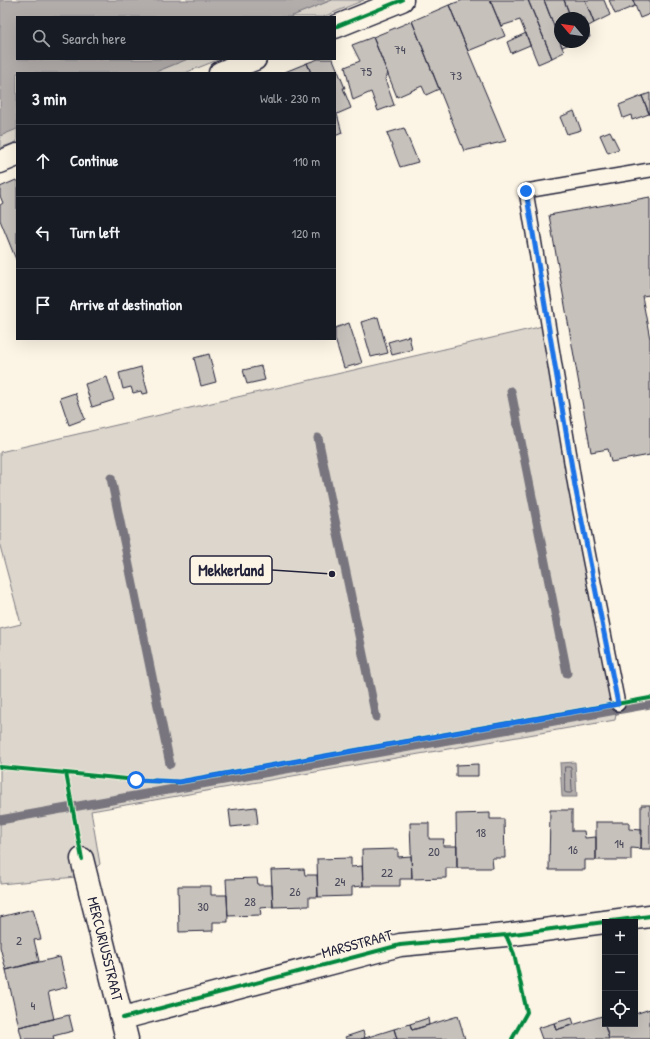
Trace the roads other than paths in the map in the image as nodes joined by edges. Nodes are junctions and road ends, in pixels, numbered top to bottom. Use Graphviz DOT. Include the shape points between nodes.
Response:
graph roads {
  1 [pos="402,0"];
  2 [pos="336,27"];
  3 [pos="252,60"];
  4 [pos="222,72"];
  5 [pos="16,155"];
  6 [pos="0,162"];
  7 [pos="650,170"];
  8 [pos="618,704"];
  9 [pos="82,858"];
  10 [pos="650,916"];
  11 [pos="123,1018"];
  12 [pos="127,1039"];
  1 -- 2 [label="street"];
  3 -- 4 [label="street"];
  5 -- 6 [label="street"];
  7 -- 8 [label="lane" via="526,191 575,486"];
  9 -- 11 [label="street, MERCURIUSSTRAAT"];
  10 -- 11 [label="street, MARSSTRAAT" via="506,935 400,945"];
  11 -- 12 [label="street, MERCURIUSSTRAAT"];
}
